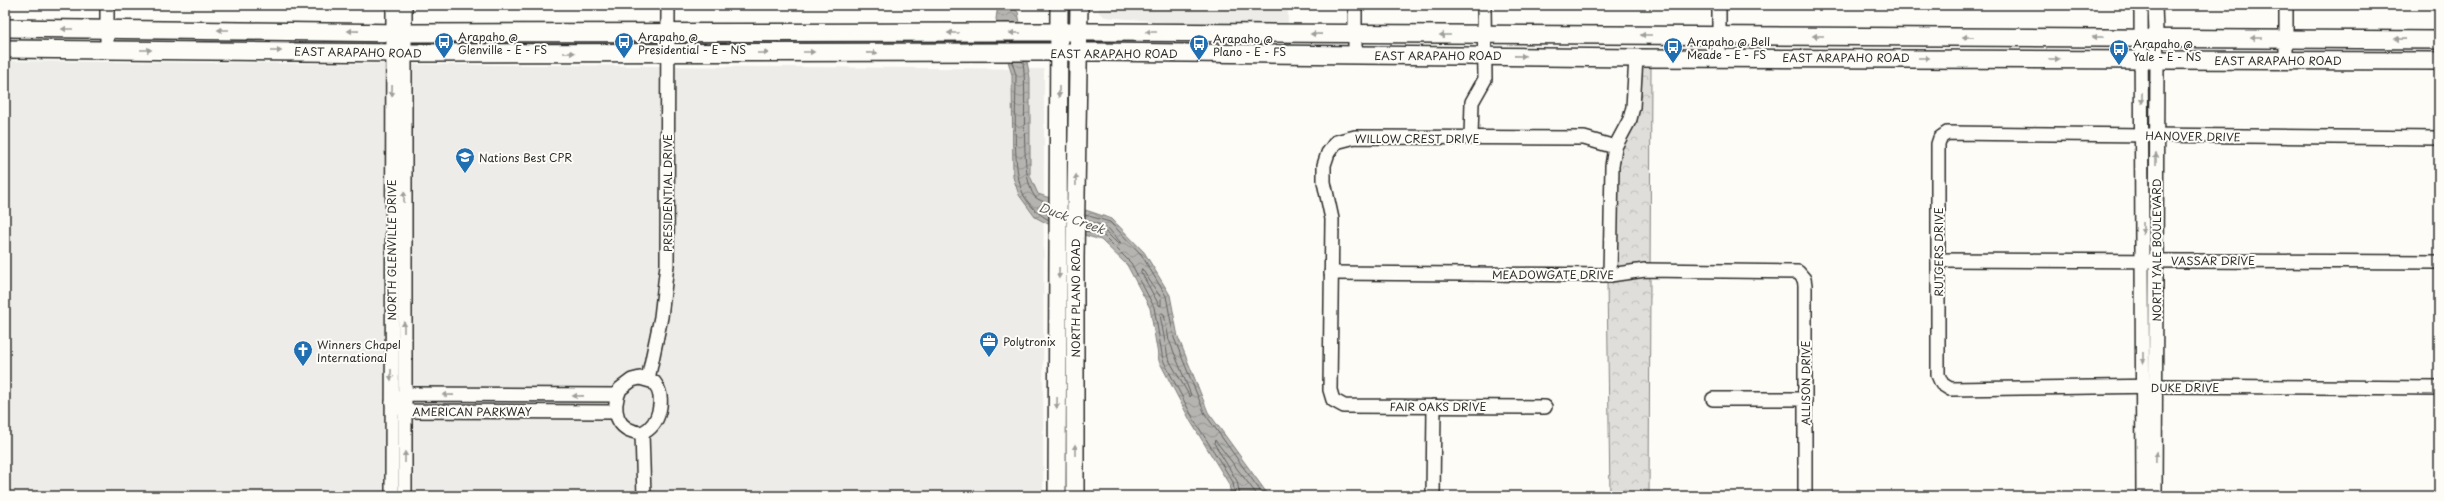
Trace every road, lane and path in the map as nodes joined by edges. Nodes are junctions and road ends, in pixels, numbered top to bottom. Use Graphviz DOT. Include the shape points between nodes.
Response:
graph roads {
  1 [pos="107,5"];
  2 [pos="393,5"];
  3 [pos="405,5"];
  4 [pos="668,5"];
  5 [pos="1059,5"];
  6 [pos="1079,5"];
  7 [pos="1355,5"];
  8 [pos="1484,5"];
  9 [pos="1719,5"];
  10 [pos="2141,5"];
  11 [pos="2155,5"];
  12 [pos="2286,5"];
  13 [pos="5,28"];
  14 [pos="106,29"];
  15 [pos="534,32"];
  16 [pos="668,32"];
  17 [pos="1059,32"];
  18 [pos="1080,32"];
  19 [pos="398,33"];
  20 [pos="1355,34"];
  21 [pos="1484,35"];
  22 [pos="1568,35"];
  23 [pos="1719,35"];
  24 [pos="2149,38"];
  25 [pos="2286,38"];
  26 [pos="2439,40"];
  27 [pos="5,49"];
  28 [pos="107,50"];
  29 [pos="398,52"];
  30 [pos="1079,52"];
  31 [pos="488,53"];
  32 [pos="668,53"];
  33 [pos="1051,53"];
  34 [pos="1355,55"];
  35 [pos="1484,55"];
  36 [pos="1719,56"];
  37 [pos="1587,57"];
  38 [pos="1636,58"];
  39 [pos="2286,59"];
  40 [pos="2150,60"];
  41 [pos="2439,61"];
  42 [pos="1947,133"];
  43 [pos="2142,135"];
  44 [pos="2156,136"];
  45 [pos="1471,137"];
  46 [pos="2439,138"];
  47 [pos="1615,147"];
  48 [pos="1068,200"];
  49 [pos="398,235"];
  50 [pos="1068,236"];
  51 [pos="1938,260"];
  52 [pos="2143,260"];
  53 [pos="2156,261"];
  54 [pos="2439,262"];
  55 [pos="1798,272"];
  56 [pos="1331,273"];
  57 [pos="1610,275"];
  58 [pos="1938,375"];
  59 [pos="648,379"];
  60 [pos="2143,386"];
  61 [pos="2157,387"];
  62 [pos="2439,388"];
  63 [pos="405,394"];
  64 [pos="617,395"];
  65 [pos="496,396"];
  66 [pos="552,396"];
  67 [pos="1713,399"];
  68 [pos="1333,400"];
  69 [pos="1805,400"];
  70 [pos="392,403"];
  71 [pos="1434,406"];
  72 [pos="1545,407"];
  73 [pos="405,411"];
  74 [pos="496,411"];
  75 [pos="552,412"];
  76 [pos="615,412"];
  77 [pos="642,433"];
  78 [pos="392,496"];
  79 [pos="405,496"];
  80 [pos="644,496"];
  81 [pos="1057,496"];
  82 [pos="1075,496"];
  83 [pos="1433,496"];
  84 [pos="1805,496"];
  85 [pos="2143,496"];
  86 [pos="2156,496"];
  1 -- 14 [label="street"];
  2 -- 19 [label="street, NORTH GLENVILLE DRIVE"];
  3 -- 19 [label="street, NORTH GLENVILLE DRIVE"];
  4 -- 16 [label="street, PRESIDENTIAL DRIVE"];
  5 -- 17 [label="main road, NORTH PLANO ROAD"];
  6 -- 18 [label="main road, NORTH PLANO ROAD"];
  7 -- 20 [label="street"];
  8 -- 21 [label="street"];
  9 -- 23 [label="street"];
  10 -- 24 [label="street, NORTH YALE BOULEVARD"];
  11 -- 24 [label="street, NORTH YALE BOULEVARD"];
  12 -- 25 [label="street"];
  14 -- 13 [label="main road, EAST ARAPAHO ROAD, one-way"];
  19 -- 14 [label="main road, EAST ARAPAHO ROAD, one-way"];
  14 -- 28 [label="street"];
  15 -- 16 [label="main road, EAST ARAPAHO ROAD"];
  15 -- 19 [label="main road, EAST ARAPAHO ROAD"];
  15 -- 31 [label="main road" via="515,44 497,47"];
  17 -- 16 [label="main road, EAST ARAPAHO ROAD, one-way"];
  16 -- 32 [label="street, PRESIDENTIAL DRIVE"];
  17 -- 18 [label="main road, EAST ARAPAHO ROAD"];
  17 -- 33 [label="main road, NORTH PLANO ROAD"];
  20 -- 18 [label="main road, EAST ARAPAHO ROAD, one-way"];
  18 -- 30 [label="main road, NORTH PLANO ROAD"];
  19 -- 29 [label="street, NORTH GLENVILLE DRIVE"];
  21 -- 20 [label="main road, EAST ARAPAHO ROAD, one-way"];
  20 -- 34 [label="street"];
  21 -- 22 [label="main road, EAST ARAPAHO ROAD"];
  21 -- 35 [label="street"];
  23 -- 22 [label="main road, EAST ARAPAHO ROAD, one-way"];
  22 -- 37 [label="main road"];
  24 -- 23 [label="main road, EAST ARAPAHO ROAD, one-way"];
  23 -- 36 [label="street"];
  25 -- 24 [label="main road, EAST ARAPAHO ROAD, one-way"];
  24 -- 40 [label="street, NORTH YALE BOULEVARD"];
  26 -- 25 [label="main road, EAST ARAPAHO ROAD, one-way"];
  25 -- 39 [label="street"];
  27 -- 28 [label="main road, EAST ARAPAHO ROAD"];
  28 -- 29 [label="main road, EAST ARAPAHO ROAD, one-way"];
  29 -- 31 [label="main road, EAST ARAPAHO ROAD"];
  29 -- 49 [label="street, NORTH GLENVILLE DRIVE"];
  30 -- 33 [label="main road, EAST ARAPAHO ROAD"];
  30 -- 34 [label="main road, EAST ARAPAHO ROAD"];
  48 -- 30 [label="main road, NORTH PLANO ROAD, one-way"];
  31 -- 32 [label="main road, EAST ARAPAHO ROAD, one-way"];
  32 -- 33 [label="main road, EAST ARAPAHO ROAD, one-way"];
  32 -- 59 [label="street, PRESIDENTIAL DRIVE" via="667,265 662,311"];
  33 -- 48 [label="main road, NORTH PLANO ROAD, one-way"];
  34 -- 35 [label="main road, EAST ARAPAHO ROAD"];
  35 -- 37 [label="main road, EAST ARAPAHO ROAD, one-way"];
  35 -- 45 [label="street" via="1484,79 1472,102"];
  36 -- 38 [label="main road, EAST ARAPAHO ROAD"];
  36 -- 40 [label="main road, EAST ARAPAHO ROAD, one-way"];
  37 -- 38 [label="main road, EAST ARAPAHO ROAD"];
  38 -- 47 [label="street" via="1633,107 1630,119"];
  39 -- 40 [label="main road, EAST ARAPAHO ROAD"];
  39 -- 41 [label="main road, EAST ARAPAHO ROAD"];
  40 -- 43 [label="street, NORTH YALE BOULEVARD, one-way"];
  40 -- 44 [label="street, NORTH YALE BOULEVARD"];
  42 -- 43 [label="street, HANOVER DRIVE"];
  42 -- 51 [label="street, RUTGERS DRIVE" via="1940,138 1938,144"];
  43 -- 44 [label="street, HANOVER DRIVE"];
  43 -- 52 [label="street, NORTH YALE BOULEVARD, one-way"];
  44 -- 46 [label="street, HANOVER DRIVE"];
  53 -- 44 [label="street, NORTH YALE BOULEVARD, one-way"];
  45 -- 47 [label="street, WILLOW CREST DRIVE" via="1584,138"];
  45 -- 56 [label="street, WILLOW CREST DRIVE" via="1355,137 1336,142 1328,153 1324,165 1324,182 1332,219"];
  47 -- 57 [label="street" via="1612,166"];
  48 -- 50 [label="main road, NORTH PLANO ROAD"];
  63 -- 49 [label="street, NORTH GLENVILLE DRIVE, one-way"];
  49 -- 70 [label="street, NORTH GLENVILLE DRIVE, one-way"];
  50 -- 81 [label="main road, NORTH PLANO ROAD, one-way"];
  82 -- 50 [label="main road, NORTH PLANO ROAD, one-way"];
  51 -- 52 [label="street, VASSAR DRIVE"];
  51 -- 58 [label="street, RUTGERS DRIVE"];
  52 -- 53 [label="street, VASSAR DRIVE"];
  52 -- 60 [label="street, NORTH YALE BOULEVARD, one-way"];
  53 -- 54 [label="street, VASSAR DRIVE"];
  53 -- 61 [label="street, NORTH YALE BOULEVARD"];
  55 -- 57 [label="street, MEADOWGATE DRIVE" via="1645,270"];
  55 -- 69 [label="street, ALLISON DRIVE" via="1805,285"];
  56 -- 57 [label="street, MEADOWGATE DRIVE"];
  56 -- 68 [label="street, WILLOW CREST DRIVE" via="1330,390"];
  58 -- 60 [label="street, DUKE DRIVE" via="1942,384 1950,389"];
  59 -- 64 [label="street" via="632,380 620,388"];
  59 -- 77 [label="street" via="659,388 660,403 654,424"];
  60 -- 61 [label="street, DUKE DRIVE"];
  60 -- 85 [label="street, NORTH YALE BOULEVARD"];
  61 -- 62 [label="street, DUKE DRIVE"];
  86 -- 61 [label="street, NORTH YALE BOULEVARD, one-way"];
  65 -- 63 [label="street, AMERICAN PARKWAY, one-way"];
  63 -- 70 [label="street, AMERICAN PARKWAY"];
  63 -- 73 [label="street, NORTH GLENVILLE DRIVE"];
  64 -- 66 [label="street, AMERICAN PARKWAY, one-way"];
  64 -- 76 [label="street"];
  65 -- 66 [label="street, AMERICAN PARKWAY"];
  65 -- 74 [label="street"];
  66 -- 75 [label="street"];
  67 -- 69 [label="street"];
  68 -- 71 [label="street, FAIR OAKS DRIVE" via="1344,406"];
  69 -- 84 [label="street, ALLISON DRIVE"];
  70 -- 73 [label="street, AMERICAN PARKWAY"];
  70 -- 78 [label="street, NORTH GLENVILLE DRIVE"];
  71 -- 72 [label="street, FAIR OAKS DRIVE"];
  71 -- 83 [label="street"];
  73 -- 74 [label="street, AMERICAN PARKWAY"];
  79 -- 73 [label="street, NORTH GLENVILLE DRIVE, one-way"];
  74 -- 75 [label="street, AMERICAN PARKWAY"];
  75 -- 76 [label="street, AMERICAN PARKWAY"];
  76 -- 77 [label="street" via="621,425"];
  77 -- 80 [label="street"];
}
